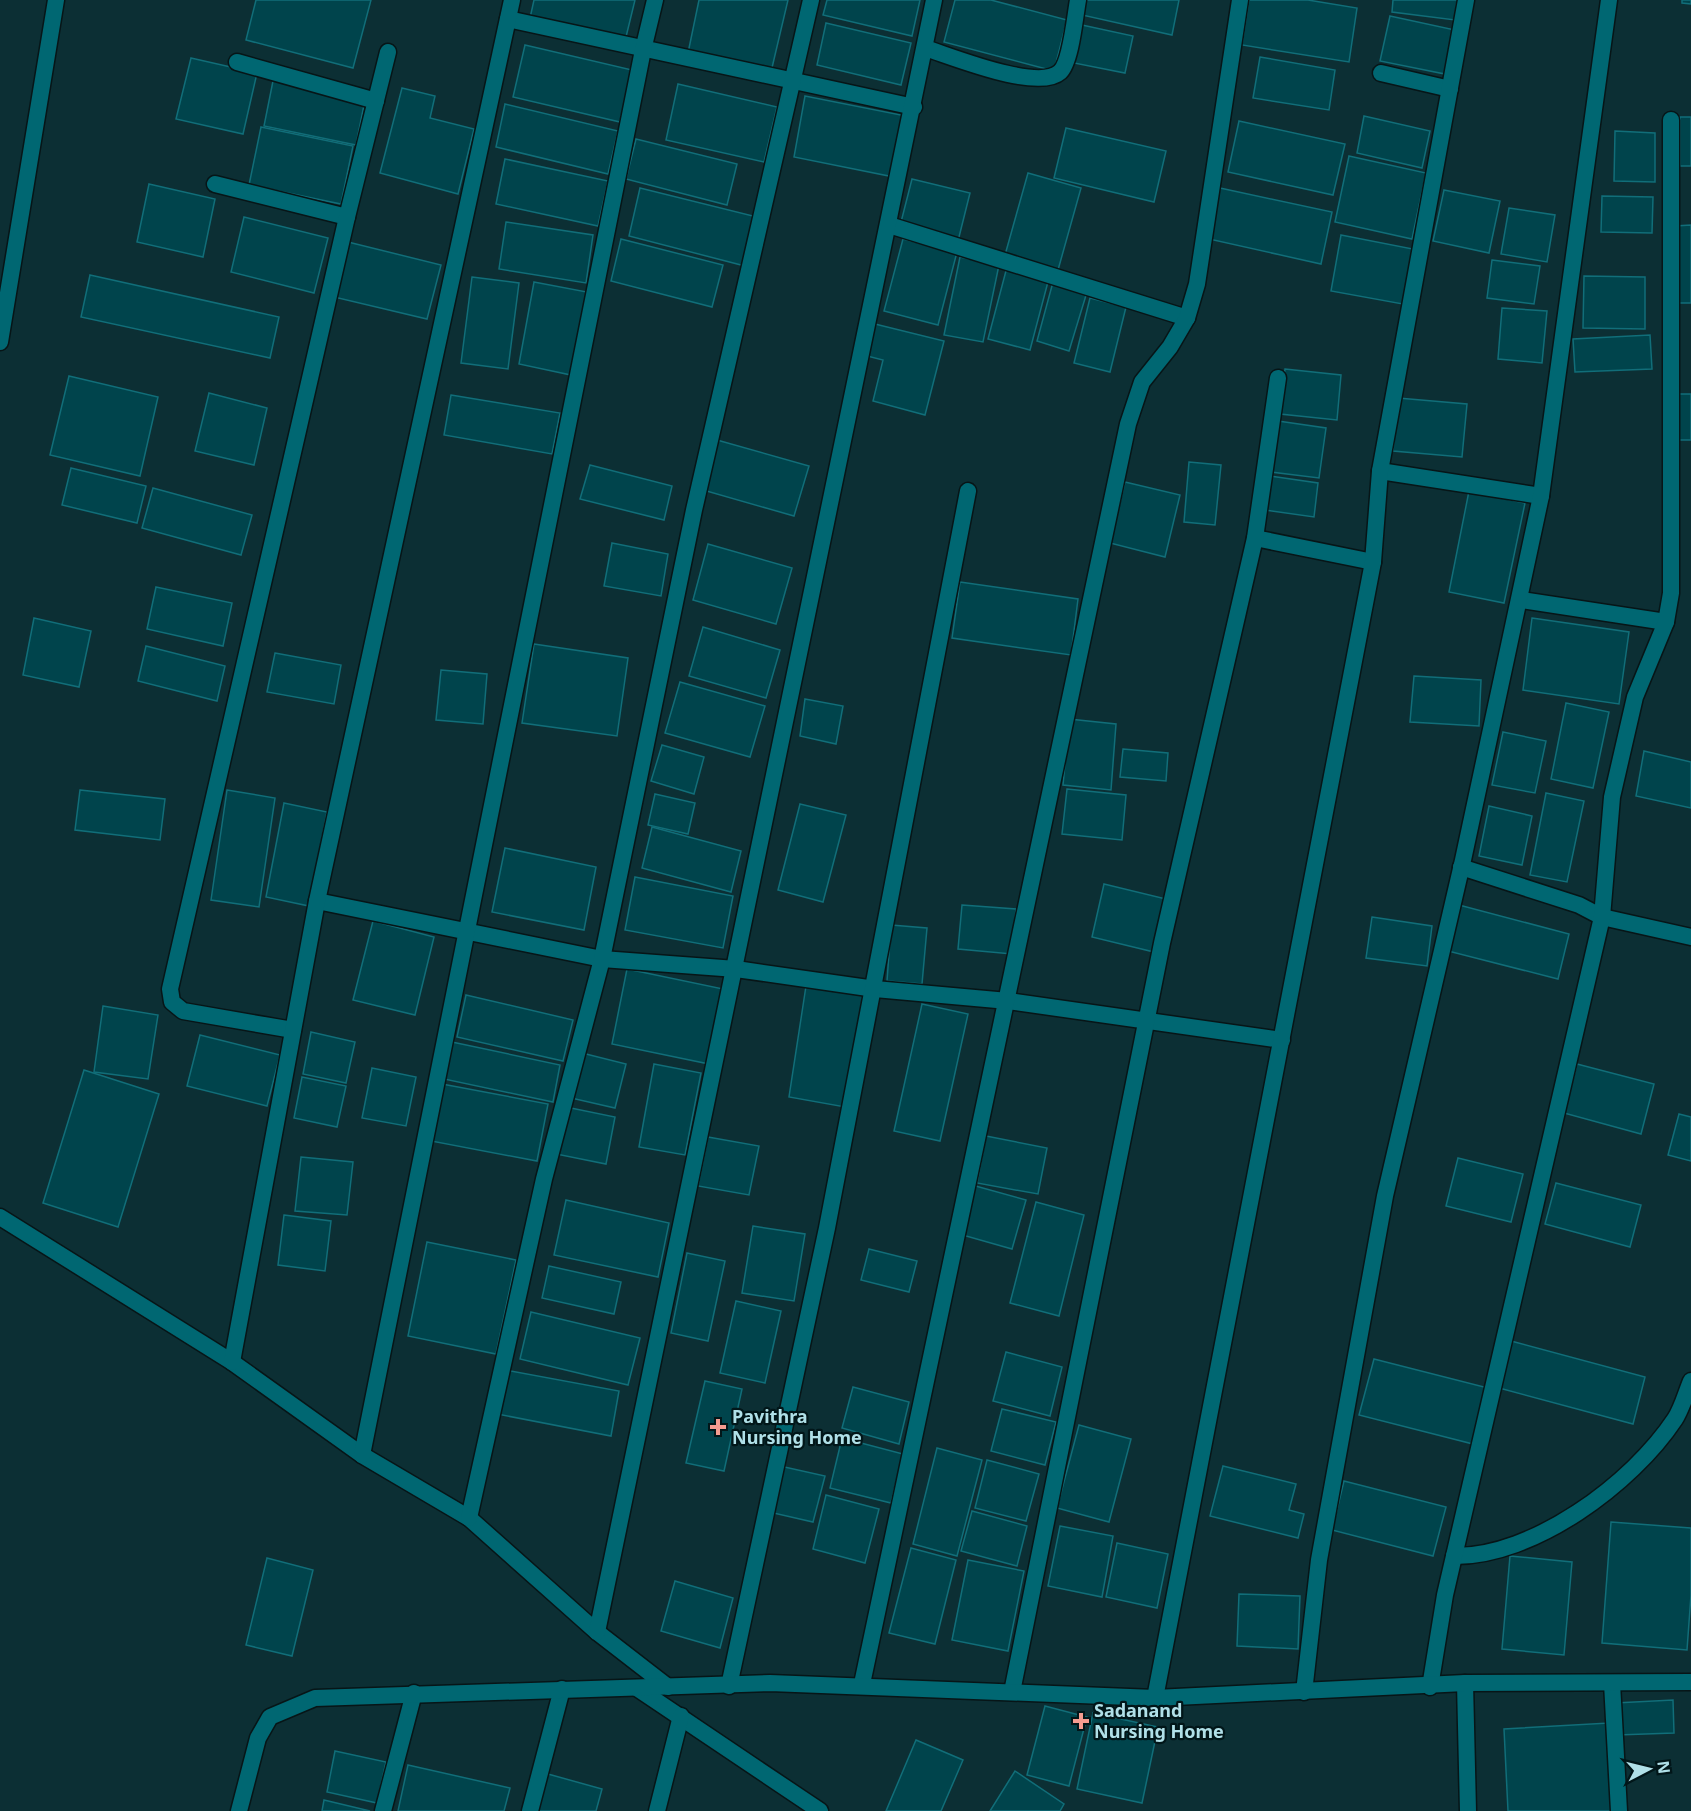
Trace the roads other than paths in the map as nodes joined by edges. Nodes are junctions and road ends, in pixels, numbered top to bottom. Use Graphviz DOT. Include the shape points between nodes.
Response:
graph roads {
  1 [pos="56,0"];
  2 [pos="512,0"];
  3 [pos="656,0"];
  4 [pos="811,0"];
  5 [pos="934,0"];
  6 [pos="1078,0"];
  7 [pos="1240,0"];
  8 [pos="1466,0"];
  9 [pos="1609,0"];
  10 [pos="508,19"];
  11 [pos="925,48"];
  12 [pos="643,50"];
  13 [pos="388,52"];
  14 [pos="237,62"];
  15 [pos="1381,73"];
  16 [pos="790,81"];
  17 [pos="1450,88"];
  18 [pos="376,101"];
  19 [pos="914,107"];
  20 [pos="1671,120"];
  21 [pos="215,184"];
  22 [pos="347,216"];
  23 [pos="889,225"];
  24 [pos="1187,318"];
  25 [pos="0,342"];
  26 [pos="1278,378"];
  27 [pos="1380,471"];
  28 [pos="968,491"];
  29 [pos="1541,496"];
  30 [pos="1255,538"];
  31 [pos="1373,562"];
  32 [pos="1521,600"];
  33 [pos="1666,622"];
  34 [pos="1461,867"];
  35 [pos="317,902"];
  36 [pos="1602,917"];
  37 [pos="468,931"];
  38 [pos="1691,937"];
  39 [pos="602,959"];
  40 [pos="735,969"];
  41 [pos="875,989"];
  42 [pos="1008,1001"];
  43 [pos="1146,1020"];
  44 [pos="293,1030"];
  45 [pos="1282,1040"];
  46 [pos="0,1217"];
  47 [pos="232,1362"];
  48 [pos="1691,1381"];
  49 [pos="362,1455"];
  50 [pos="469,1518"];
  51 [pos="1454,1556"];
  52 [pos="597,1632"];
  53 [pos="1691,1682"];
  54 [pos="1465,1683"];
  55 [pos="1612,1683"];
  56 [pos="862,1684"];
  57 [pos="729,1686"];
  58 [pos="668,1687"];
  59 [pos="1430,1687"];
  60 [pos="637,1688"];
  61 [pos="562,1689"];
  62 [pos="1012,1692"];
  63 [pos="1304,1692"];
  64 [pos="414,1693"];
  65 [pos="1155,1698"];
  66 [pos="681,1716"];
  67 [pos="239,1811"];
  68 [pos="383,1811"];
  69 [pos="530,1811"];
  70 [pos="657,1811"];
  71 [pos="820,1811"];
  72 [pos="1467,1811"];
  73 [pos="1620,1811"];
  1 -- 25 [label="street"];
  2 -- 10 [label="street"];
  3 -- 12 [label="street"];
  4 -- 16 [label="street"];
  5 -- 11 [label="street"];
  6 -- 11 [label="street" via="1066,61 1060,72 1049,76 1018,76"];
  7 -- 24 [label="street" via="1197,284"];
  8 -- 17 [label="street"];
  9 -- 29 [label="street"];
  10 -- 12 [label="street"];
  10 -- 35 [label="street"];
  11 -- 19 [label="street"];
  12 -- 16 [label="street"];
  12 -- 37 [label="street"];
  13 -- 18 [label="street"];
  14 -- 18 [label="street"];
  15 -- 17 [label="street"];
  16 -- 19 [label="street"];
  16 -- 39 [label="street" via="694,510"];
  17 -- 27 [label="street"];
  18 -- 22 [label="street"];
  19 -- 23 [label="street"];
  20 -- 33 [label="street" via="1671,593"];
  21 -- 22 [label="street"];
  22 -- 44 [label="street" via="170,989 172,1002 183,1011"];
  23 -- 24 [label="street"];
  23 -- 40 [label="street"];
  24 -- 42 [label="street" via="1142,382 1128,424"];
  26 -- 30 [label="street"];
  27 -- 29 [label="street"];
  27 -- 31 [label="street"];
  28 -- 41 [label="street"];
  29 -- 32 [label="street"];
  30 -- 31 [label="street"];
  30 -- 43 [label="street"];
  31 -- 45 [label="street"];
  32 -- 33 [label="street"];
  32 -- 34 [label="street"];
  33 -- 36 [label="street" via="1635,698 1612,797"];
  34 -- 36 [label="street" via="1579,905"];
  34 -- 63 [label="street" via="1385,1196 1319,1560"];
  35 -- 37 [label="street"];
  35 -- 44 [label="street"];
  36 -- 38 [label="street"];
  36 -- 51 [label="street"];
  37 -- 39 [label="street"];
  37 -- 49 [label="street"];
  39 -- 40 [label="street"];
  39 -- 50 [label="street" via="544,1179"];
  40 -- 41 [label="street"];
  40 -- 52 [label="street"];
  41 -- 42 [label="street"];
  41 -- 57 [label="street"];
  42 -- 43 [label="street"];
  42 -- 56 [label="street"];
  43 -- 45 [label="street"];
  43 -- 62 [label="street"];
  44 -- 47 [label="street"];
  45 -- 65 [label="street"];
  46 -- 47 [label="street"];
  47 -- 49 [label="street"];
  48 -- 51 [label="street" via="1676,1418 1623,1479 1523,1542 1477,1556"];
  49 -- 50 [label="street"];
  50 -- 52 [label="street"];
  51 -- 59 [label="street"];
  52 -- 58 [label="street"];
  53 -- 55 [label="street"];
  54 -- 55 [label="street"];
  54 -- 59 [label="street"];
  54 -- 72 [label="street"];
  55 -- 73 [label="street"];
  56 -- 57 [label="street" via="781,1682"];
  56 -- 62 [label="street"];
  57 -- 58 [label="street"];
  58 -- 60 [label="street"];
  59 -- 63 [label="street"];
  60 -- 61 [label="street"];
  60 -- 66 [label="street"];
  61 -- 64 [label="street"];
  61 -- 69 [label="street"];
  62 -- 65 [label="street"];
  63 -- 65 [label="street"];
  64 -- 67 [label="street" via="315,1698 270,1717 258,1738"];
  64 -- 68 [label="street"];
  66 -- 70 [label="street"];
  66 -- 71 [label="street"];
}
